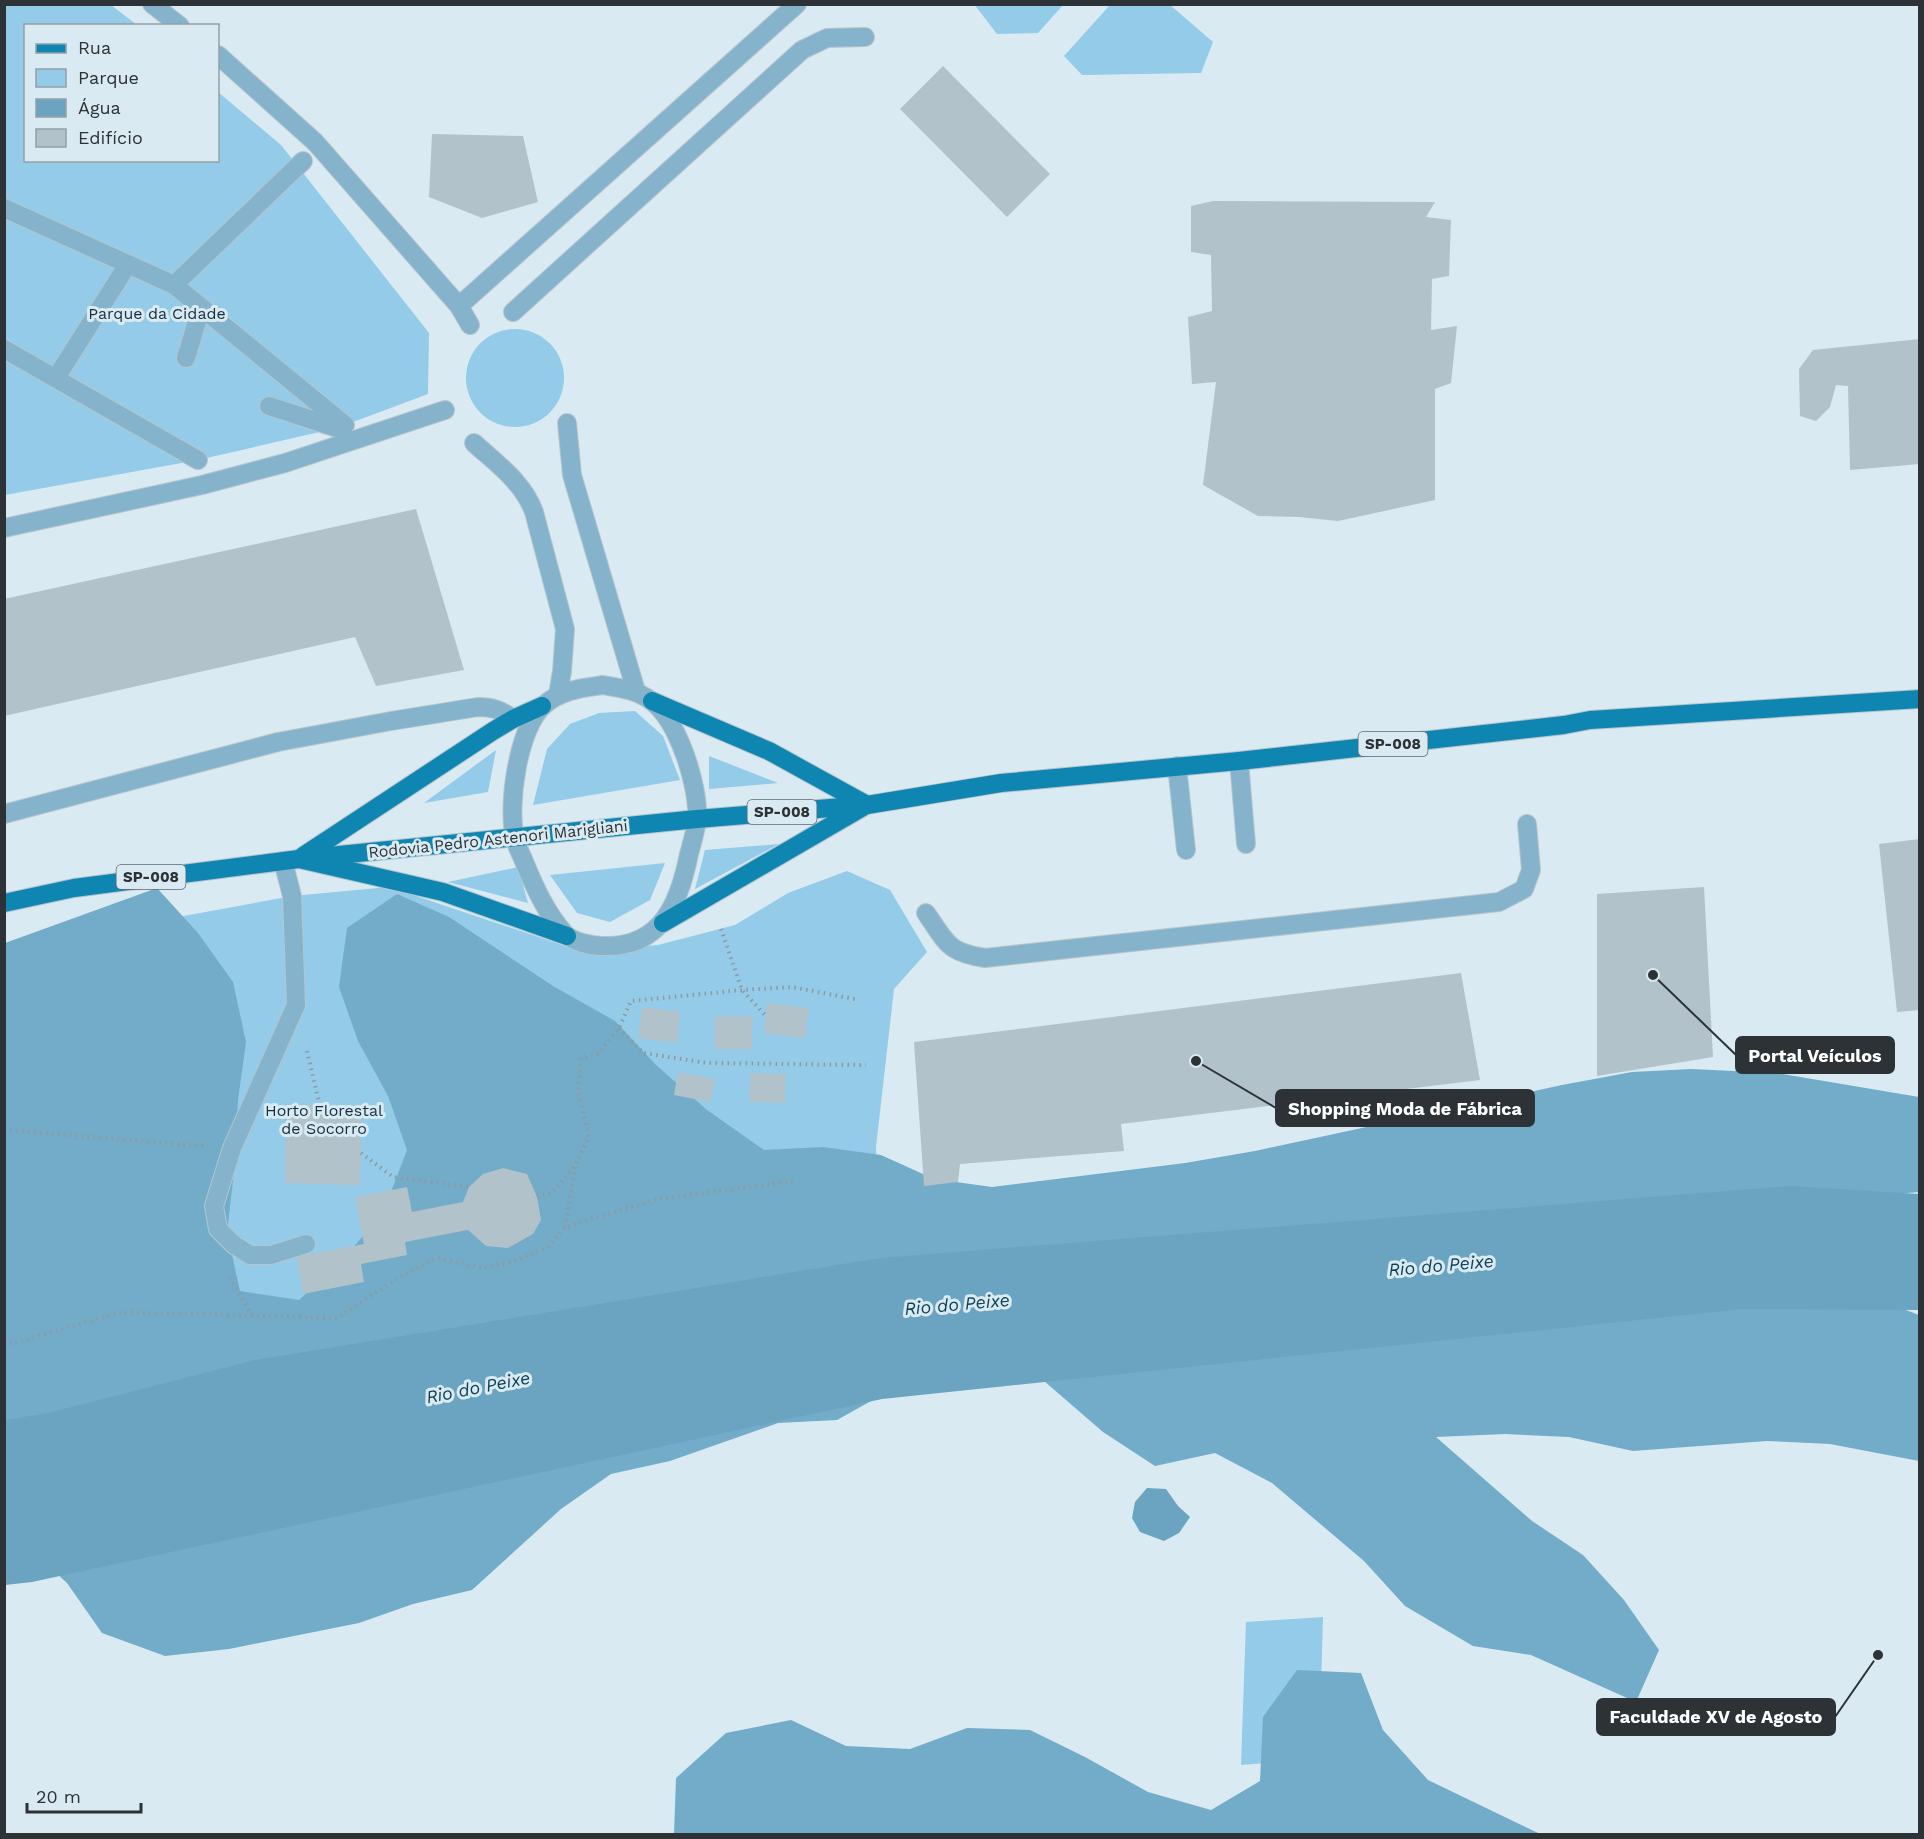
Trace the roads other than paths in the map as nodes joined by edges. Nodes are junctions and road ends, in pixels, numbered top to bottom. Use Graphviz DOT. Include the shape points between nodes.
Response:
graph roads {
  1 [pos="152,4"];
  2 [pos="797,4"];
  3 [pos="177,24"];
  4 [pos="866,37"];
  5 [pos="219,56"];
  6 [pos="303,161"];
  7 [pos="4,208"];
  8 [pos="128,264"];
  9 [pos="174,285"];
  10 [pos="459,306"];
  11 [pos="201,308"];
  12 [pos="513,312"];
  13 [pos="470,325"];
  14 [pos="4,349"];
  15 [pos="186,358"];
  16 [pos="56,378"];
  17 [pos="269,406"];
  18 [pos="446,410"];
  19 [pos="567,423"];
  20 [pos="474,442"];
  21 [pos="198,460"];
  22 [pos="4,528"];
  23 [pos="636,691"];
  24 [pos="558,695"];
  25 [pos="1920,699"];
  26 [pos="652,701"];
  27 [pos="542,706"];
  28 [pos="465,709"];
  29 [pos="513,719"];
  30 [pos="493,731"];
  31 [pos="1239,760"];
  32 [pos="1177,766"];
  33 [pos="867,805"];
  34 [pos="4,814"];
  35 [pos="697,819"];
  36 [pos="1527,824"];
  37 [pos="515,838"];
  38 [pos="1246,844"];
  39 [pos="1186,850"];
  40 [pos="291,860"];
  41 [pos="4,903"];
  42 [pos="927,913"];
  43 [pos="663,923"];
  44 [pos="567,936"];
  45 [pos="306,1244"];
  1 -- 3 [label="street"];
  2 -- 10 [label="street"];
  4 -- 12 [label="street" via="827,38 802,50"];
  5 -- 10 [label="street" via="315,142"];
  6 -- 9 [label="street"];
  7 -- 8 [label="street"];
  8 -- 9 [label="street"];
  8 -- 16 [label="street"];
  9 -- 11 [label="street"];
  10 -- 13 [label="street"];
  11 -- 15 [label="street"];
  11 -- 17 [label="street" via="341,426"];
  14 -- 16 [label="street"];
  16 -- 21 [label="street"];
  18 -- 22 [label="street" via="285,463"];
  19 -- 23 [label="street" via="572,475"];
  20 -- 24 [label="street" via="519,484 534,512 565,629"];
  23 -- 24 [label="street" via="603,685"];
  23 -- 26 [label="street"];
  24 -- 27 [label="street"];
  25 -- 31 [label="main road, SP-008" via="1590,720"];
  26 -- 33 [label="main road" via="769,751"];
  26 -- 35 [label="street" via="682,746 692,778"];
  27 -- 29 [label="main road"];
  27 -- 37 [label="street" via="520,751 512,798"];
  28 -- 29 [label="street" via="490,707"];
  28 -- 30 [label="street"];
  28 -- 34 [label="street" via="278,742"];
  29 -- 30 [label="main road"];
  30 -- 40 [label="main road"];
  31 -- 32 [label="main road, SP-008"];
  31 -- 38 [label="street"];
  32 -- 33 [label="main road, SP-008" via="1001,783"];
  32 -- 39 [label="street"];
  33 -- 35 [label="main road, SP-008"];
  33 -- 43 [label="main road"];
  35 -- 37 [label="main road, Rodovia Pedro Astenori Marigliani / SP-008"];
  35 -- 43 [label="street" via="686,868"];
  36 -- 42 [label="street" via="1531,870 1524,889 1499,902 985,958 965,955 948,946"];
  37 -- 40 [label="main road, Rodovia Pedro Astenori Marigliani / SP-008"];
  37 -- 44 [label="street" via="540,897"];
  40 -- 41 [label="main road, SP-008" via="74,888"];
  40 -- 44 [label="main road" via="443,892"];
  40 -- 45 [label="street" via="296,1005 232,1148 214,1206 218,1229 250,1255 271,1255"];
  43 -- 44 [label="street" via="644,938 614,947 596,946"];
}
